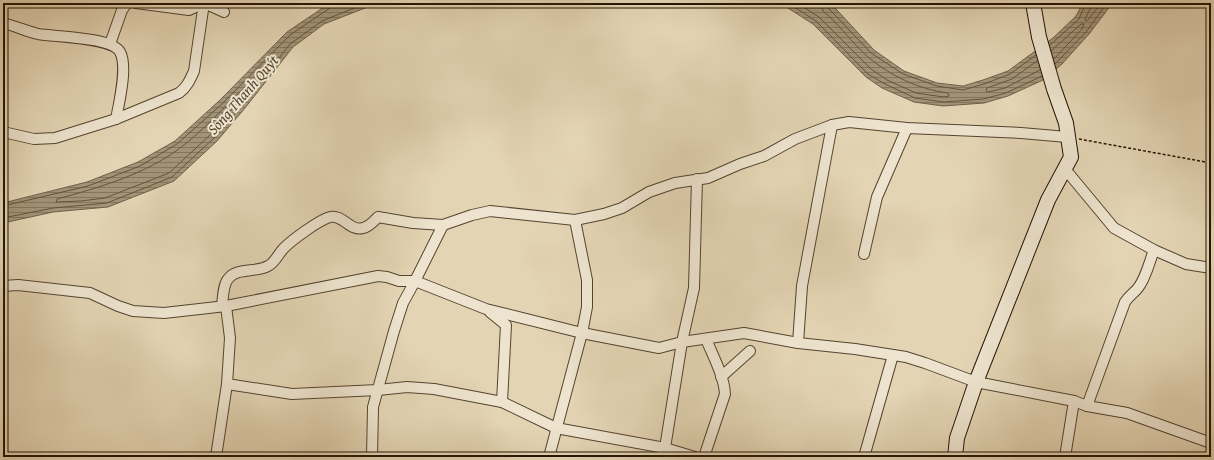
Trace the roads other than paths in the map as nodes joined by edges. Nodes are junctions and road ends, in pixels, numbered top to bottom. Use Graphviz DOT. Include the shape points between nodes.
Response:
graph roads {
  1 [pos="126,3"];
  2 [pos="136,3"];
  3 [pos="204,3"];
  4 [pos="1033,3"];
  5 [pos="162,5"];
  6 [pos="224,12"];
  7 [pos="3,23"];
  8 [pos="110,44"];
  9 [pos="116,119"];
  10 [pos="832,125"];
  11 [pos="907,128"];
  12 [pos="3,132"];
  13 [pos="1067,137"];
  14 [pos="1065,169"];
  15 [pos="697,180"];
  16 [pos="575,220"];
  17 [pos="443,225"];
  18 [pos="1154,250"];
  19 [pos="864,254"];
  20 [pos="1211,268"];
  21 [pos="415,281"];
  22 [pos="3,286"];
  23 [pos="224,306"];
  24 [pos="486,309"];
  25 [pos="582,333"];
  26 [pos="706,339"];
  27 [pos="682,342"];
  28 [pos="798,343"];
  29 [pos="750,351"];
  30 [pos="893,355"];
  31 [pos="721,378"];
  32 [pos="976,382"];
  33 [pos="227,384"];
  34 [pos="378,390"];
  35 [pos="1074,401"];
  36 [pos="502,402"];
  37 [pos="1087,406"];
  38 [pos="556,428"];
  39 [pos="1211,443"];
  40 [pos="666,453"];
  41 [pos="216,457"];
  42 [pos="372,457"];
  43 [pos="549,457"];
  44 [pos="695,457"];
  45 [pos="705,457"];
  46 [pos="864,457"];
  47 [pos="955,457"];
  48 [pos="1065,457"];
  1 -- 8 [label="street"];
  2 -- 5 [label="street"];
  3 -- 5 [label="street" via="189,10"];
  3 -- 6 [label="street"];
  3 -- 9 [label="street" via="194,71 185,88 179,93"];
  4 -- 13 [label="street" via="1039,37 1066,123"];
  7 -- 8 [label="street" via="38,33"];
  8 -- 9 [label="street" via="120,51 123,59 123,80"];
  9 -- 12 [label="street" via="55,138 24,138"];
  10 -- 11 [label="street" via="849,122"];
  10 -- 15 [label="street" via="795,139 764,156"];
  10 -- 28 [label="street" via="802,286"];
  11 -- 13 [label="street"];
  11 -- 19 [label="street" via="878,198"];
  13 -- 14 [label="street" via="1071,157"];
  14 -- 18 [label="street" via="1114,228"];
  14 -- 32 [label="street" via="1048,200"];
  15 -- 16 [label="street" via="675,183 649,192 622,208"];
  15 -- 27 [label="street" via="694,288"];
  16 -- 17 [label="street" via="490,212"];
  16 -- 25 [label="street" via="587,280 587,307"];
  17 -- 21 [label="street"];
  17 -- 23 [label="street" via="378,217 359,229 342,219 329,217 284,248 269,266 233,274 225,283"];
  18 -- 20 [label="street" via="1186,264"];
  18 -- 37 [label="street" via="1144,279 1125,302"];
  21 -- 23 [label="street" via="399,281 378,276"];
  21 -- 24 [label="street"];
  21 -- 34 [label="street" via="403,303"];
  22 -- 23 [label="street" via="18,285 90,294 140,312 164,313"];
  23 -- 33 [label="street" via="230,338"];
  24 -- 25 [label="street"];
  24 -- 36 [label="street" via="506,325"];
  25 -- 27 [label="street" via="659,348"];
  25 -- 38 [label="street"];
  26 -- 27 [label="street"];
  26 -- 28 [label="street" via="744,333"];
  26 -- 31 [label="street"];
  27 -- 40 [label="street"];
  28 -- 30 [label="street"];
  29 -- 31 [label="street"];
  30 -- 32 [label="street" via="925,363"];
  30 -- 46 [label="street"];
  31 -- 45 [label="street" via="726,394"];
  32 -- 35 [label="street"];
  32 -- 47 [label="street" via="957,438"];
  33 -- 34 [label="street" via="292,394"];
  33 -- 41 [label="street"];
  34 -- 36 [label="street" via="407,387 428,389"];
  34 -- 42 [label="street" via="373,407"];
  35 -- 37 [label="street"];
  35 -- 48 [label="street"];
  36 -- 38 [label="street"];
  37 -- 39 [label="street" via="1127,413"];
  38 -- 40 [label="street"];
  38 -- 43 [label="street"];
  40 -- 44 [label="street"];
}
